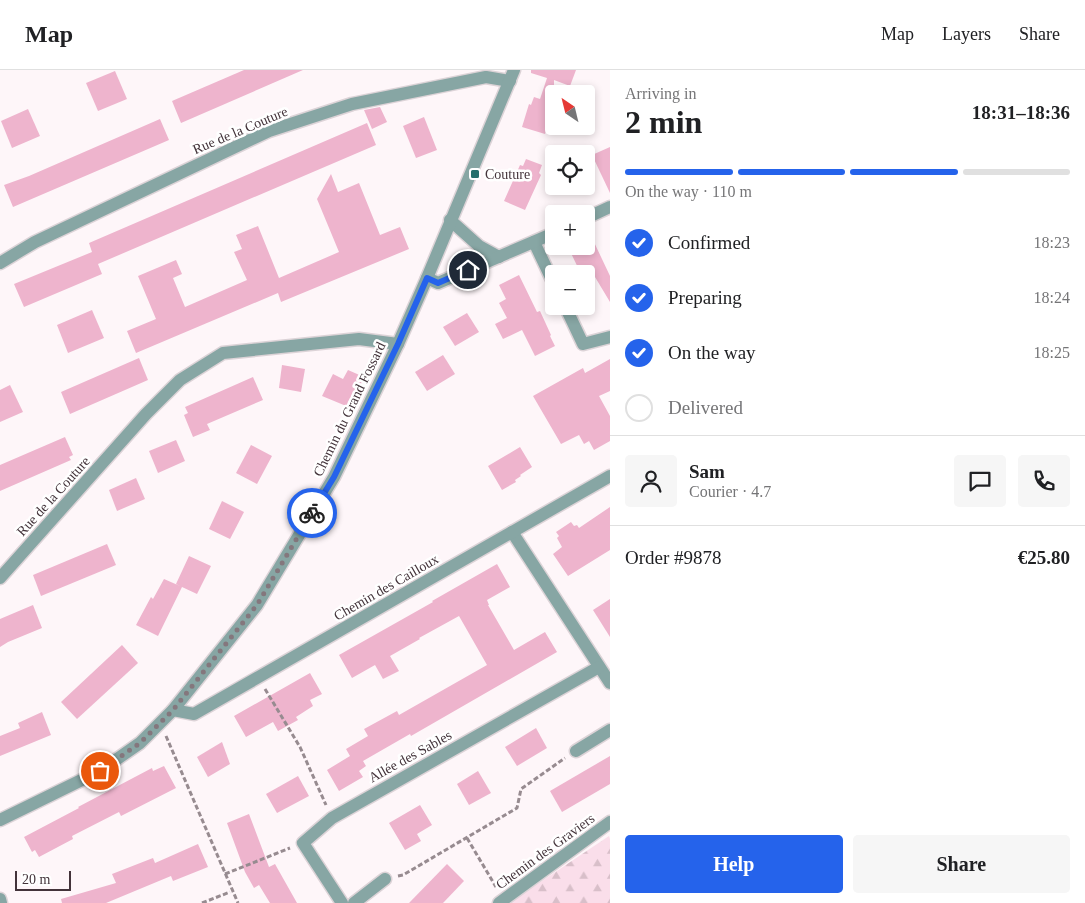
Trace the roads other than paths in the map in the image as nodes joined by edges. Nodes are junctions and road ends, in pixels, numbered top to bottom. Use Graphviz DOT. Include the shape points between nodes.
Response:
graph roads {
  1 [pos="512,75"];
  2 [pos="610,207"];
  3 [pos="595,214"];
  4 [pos="450,220"];
  5 [pos="545,237"];
  6 [pos="534,242"];
  7 [pos="499,257"];
  8 [pos="0,263"];
  9 [pos="545,265"];
  10 [pos="427,278"];
  11 [pos="569,315"];
  12 [pos="610,337"];
  13 [pos="398,344"];
  14 [pos="610,476"];
  15 [pos="512,532"];
  16 [pos="0,578"];
  17 [pos="599,667"];
  18 [pos="610,683"];
  19 [pos="173,710"];
  20 [pos="610,730"];
  21 [pos="576,751"];
  22 [pos="0,820"];
  23 [pos="610,822"];
  24 [pos="385,878"];
  25 [pos="0,899"];
  26 [pos="501,901"];
  27 [pos="1,903"];
  28 [pos="342,903"];
  29 [pos="354,903"];
  1 -- 4 [label="street, Chemin du Grand Fossard"];
  1 -- 8 [label="street, Rue de la Couture" via="486,77 352,104 269,131 35,242"];
  2 -- 3 [label="street"];
  4 -- 7 [label="street" via="479,246"];
  4 -- 10 [label="street, Chemin du Grand Fossard"];
  5 -- 6 [label="street"];
  6 -- 7 [label="street"];
  6 -- 9 [label="street"];
  7 -- 10 [label="street" via="438,283"];
  10 -- 13 [label="street, Chemin du Grand Fossard"];
  11 -- 12 [label="street" via="583,344"];
  13 -- 16 [label="street, Rue de la Couture" via="359,339 223,353 180,380 146,414"];
  13 -- 19 [label="street, Chemin du Grand Fossard" via="334,477 257,605"];
  14 -- 15 [label="street, Chemin des Cailloux"];
  15 -- 17 [label="street"];
  15 -- 19 [label="street, Chemin des Cailloux" via="194,714"];
  17 -- 18 [label="street"];
  17 -- 28 [label="street, Allée des Sables" via="332,818 303,843"];
  19 -- 22 [label="street, Chemin du Grand Fossard" via="140,743 100,771"];
  20 -- 21 [label="street"];
  23 -- 26 [label="street, Chemin des Graviers"];
  24 -- 29 [label="street"];
  25 -- 27 [label="street"];
}
